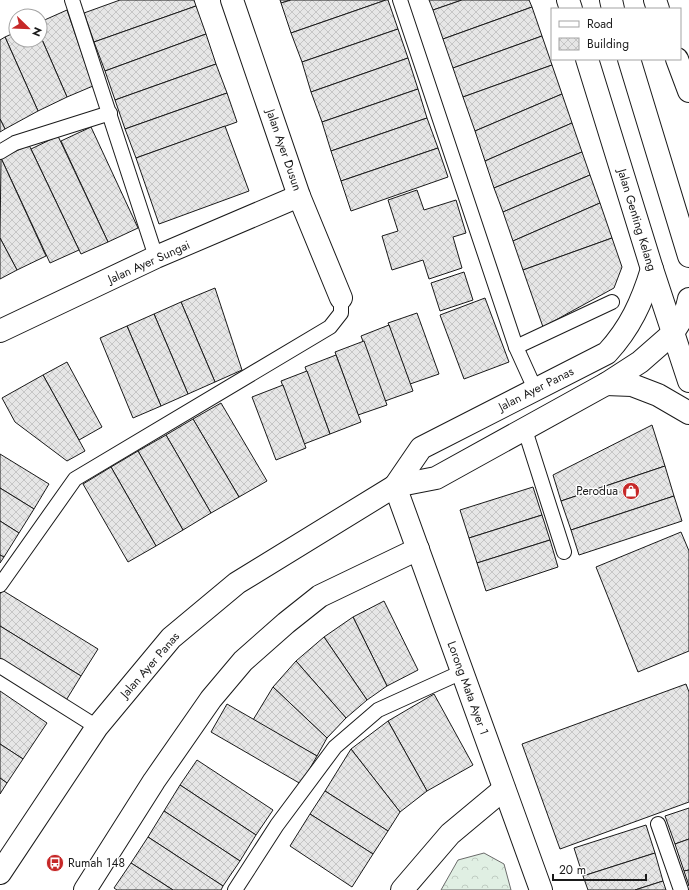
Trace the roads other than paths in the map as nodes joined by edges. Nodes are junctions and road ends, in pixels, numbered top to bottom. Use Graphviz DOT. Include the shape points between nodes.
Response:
graph roads {
  1 [pos="72,0"];
  2 [pos="232,0"];
  3 [pos="400,0"];
  4 [pos="587,60"];
  5 [pos="629,60"];
  6 [pos="677,60"];
  7 [pos="689,91"];
  8 [pos="110,112"];
  9 [pos="0,152"];
  10 [pos="299,196"];
  11 [pos="689,256"];
  12 [pos="156,257"];
  13 [pos="652,269"];
  14 [pos="341,298"];
  15 [pos="689,299"];
  16 [pos="612,302"];
  17 [pos="0,331"];
  18 [pos="672,334"];
  19 [pos="516,347"];
  20 [pos="689,381"];
  21 [pos="606,384"];
  22 [pos="535,389"];
  23 [pos="689,413"];
  24 [pos="525,430"];
  25 [pos="395,486"];
  26 [pos="418,549"];
  27 [pos="564,552"];
  28 [pos="0,585"];
  29 [pos="0,666"];
  30 [pos="462,672"];
  31 [pos="97,727"];
  32 [pos="504,789"];
  33 [pos="658,824"];
  34 [pos="0,873"];
  35 [pos="85,890"];
  36 [pos="235,890"];
  37 [pos="402,890"];
  38 [pos="541,890"];
  39 [pos="681,890"];
  1 -- 8 [label="lane"];
  2 -- 10 [label="street, Jalan Ayer Dusun"];
  3 -- 19 [label="lane"];
  4 -- 13 [label="street, Jalan Genting Kelang"];
  5 -- 11 [label="street"];
  6 -- 7 [label="street"];
  8 -- 9 [label="lane" via="15,143"];
  8 -- 12 [label="lane"];
  10 -- 12 [label="street, Jalan Ayer Sungai"];
  10 -- 14 [label="street, Jalan Ayer Dusun"];
  12 -- 17 [label="street, Jalan Ayer Sungai"];
  13 -- 18 [label="street, Jalan Genting Kelang"];
  13 -- 22 [label="street, Jalan Ayer Panas" via="645,294 634,317 607,353"];
  14 -- 28 [label="lane" via="341,313 330,327 75,479"];
  15 -- 18 [label="street, Jalan Ayer Panas" via="688,306"];
  16 -- 19 [label="lane"];
  18 -- 20 [label="street, Jalan Genting Kelang"];
  18 -- 21 [label="street, Jalan Ayer Panas" via="640,362"];
  19 -- 22 [label="lane"];
  21 -- 23 [label="street" via="632,385"];
  21 -- 24 [label="street, Jalan Ayer Panas"];
  22 -- 25 [label="street, Jalan Ayer Panas" via="421,448"];
  24 -- 25 [label="street, Jalan Ayer Panas" via="436,478"];
  24 -- 27 [label="lane"];
  25 -- 26 [label="street, Lorong Mata Ayer 1"];
  25 -- 31 [label="street, Jalan Ayer Panas" via="237,583 171,638"];
  26 -- 30 [label="street, Lorong Mata Ayer 1"];
  26 -- 35 [label="street" via="320,596 243,661 211,699 154,781"];
  29 -- 31 [label="lane"];
  30 -- 32 [label="street, Lorong Mata Ayer 1"];
  30 -- 36 [label="lane" via="378,710 335,747 277,825"];
  31 -- 34 [label="street, Jalan Ayer Panas"];
  32 -- 37 [label="street" via="450,834"];
  32 -- 38 [label="street, Lorong Mata Ayer 1"];
  33 -- 39 [label="lane"];
}
